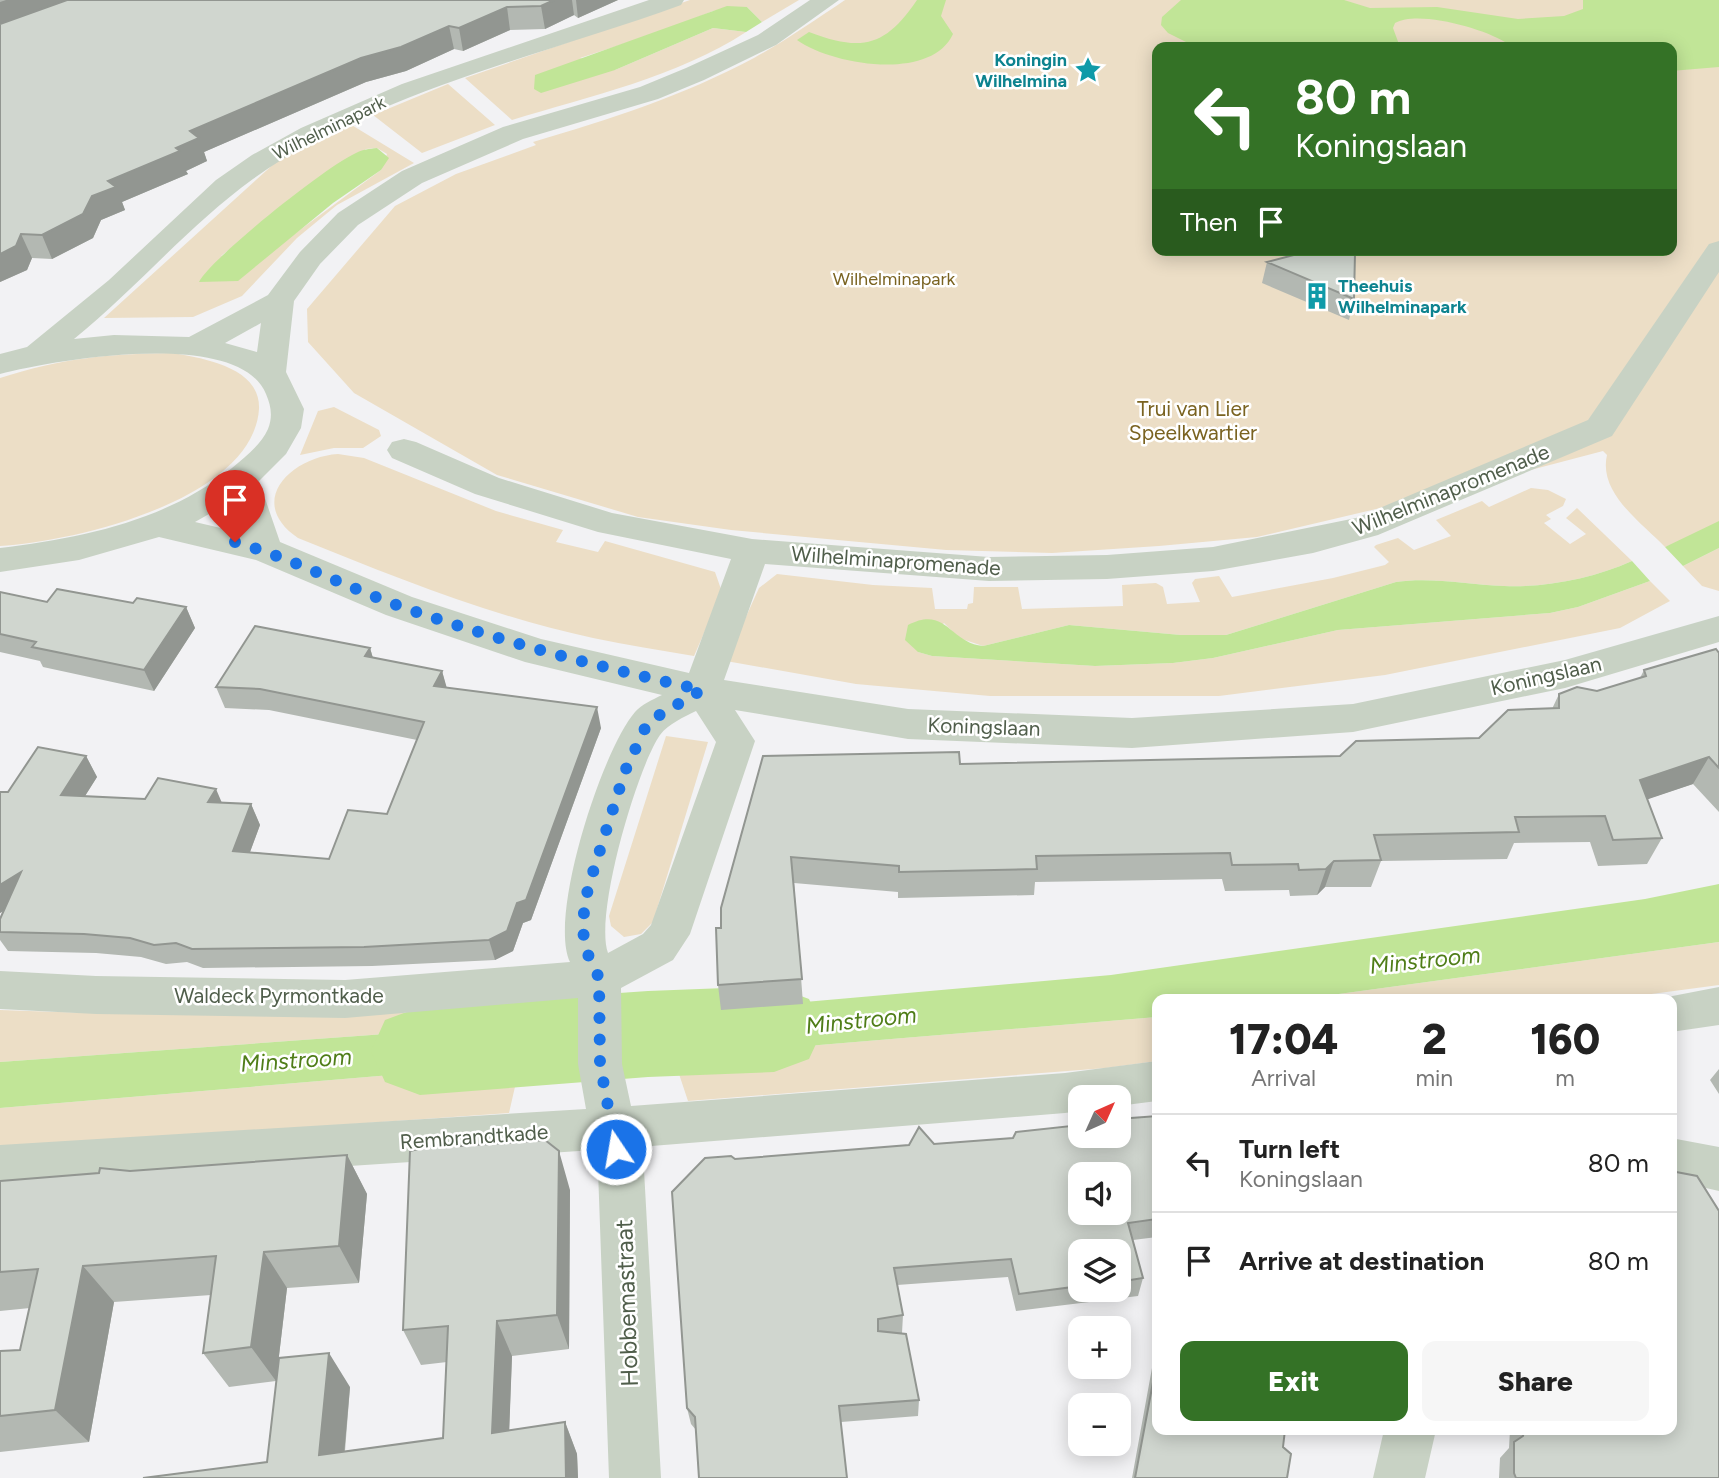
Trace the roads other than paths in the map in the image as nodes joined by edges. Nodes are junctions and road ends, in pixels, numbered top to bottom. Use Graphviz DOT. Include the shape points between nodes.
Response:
graph roads {
  1 [pos="672,0"];
  2 [pos="827,0"];
  3 [pos="1719,250"];
  4 [pos="279,300"];
  5 [pos="196,346"];
  6 [pos="40,351"];
  7 [pos="0,364"];
  8 [pos="270,375"];
  9 [pos="404,450"];
  10 [pos="241,478"];
  11 [pos="158,525"];
  12 [pos="265,550"];
  13 [pos="752,551"];
  14 [pos="0,560"];
  15 [pos="1719,629"];
  16 [pos="702,690"];
  17 [pos="0,990"];
  18 [pos="600,998"];
  19 [pos="1719,1006"];
  20 [pos="1677,1012"];
  21 [pos="1152,1082"];
  22 [pos="611,1128"];
  23 [pos="1677,1159"];
  24 [pos="0,1167"];
  25 [pos="1719,1168"];
  26 [pos="1409,1435"];
  27 [pos="635,1478"];
  28 [pos="1399,1478"];
  1 -- 6 [label="street, Wilhelminapark" via="449,75 305,136 217,193 129,278"];
  2 -- 4 [label="street" via="767,40 649,93 513,133 412,177 348,219 310,258"];
  3 -- 13 [label="street, Wilhelminapromenade" via="1600,428 1407,512 1313,541 1213,559 1107,567 989,569"];
  4 -- 5 [label="street"];
  4 -- 8 [label="street"];
  5 -- 6 [label="street" via="121,343"];
  5 -- 8 [label="street" via="230,354"];
  6 -- 7 [label="street"];
  8 -- 10 [label="street" via="285,396 287,424 277,445"];
  9 -- 13 [label="street, Wilhelminapromenade" via="487,486 610,524"];
  10 -- 11 [label="street"];
  10 -- 12 [label="street"];
  11 -- 12 [label="street, Koningslaan"];
  11 -- 14 [label="street" via="66,552"];
  12 -- 16 [label="street, Koningslaan" via="387,601 538,652"];
  13 -- 16 [label="street"];
  15 -- 16 [label="street, Koningslaan" via="1565,674 1353,718 1132,733 908,724"];
  16 -- 18 [label="street" via="648,722 625,771 588,888 583,919 584,946"];
  16 -- 18 [label="street" via="736,741 669,933"];
  17 -- 18 [label="street, Waldeck Pyrmontkade" via="345,999"];
  18 -- 22 [label="street, Hobbemastraat" via="600,1064"];
  19 -- 20 [label="street"];
  21 -- 22 [label="street, Rembrandtkade" via="1065,1093"];
  22 -- 24 [label="street, Rembrandtkade"];
  22 -- 27 [label="street, Hobbemastraat" via="621,1170"];
  23 -- 25 [label="street"];
  26 -- 28 [label="street"];
}
